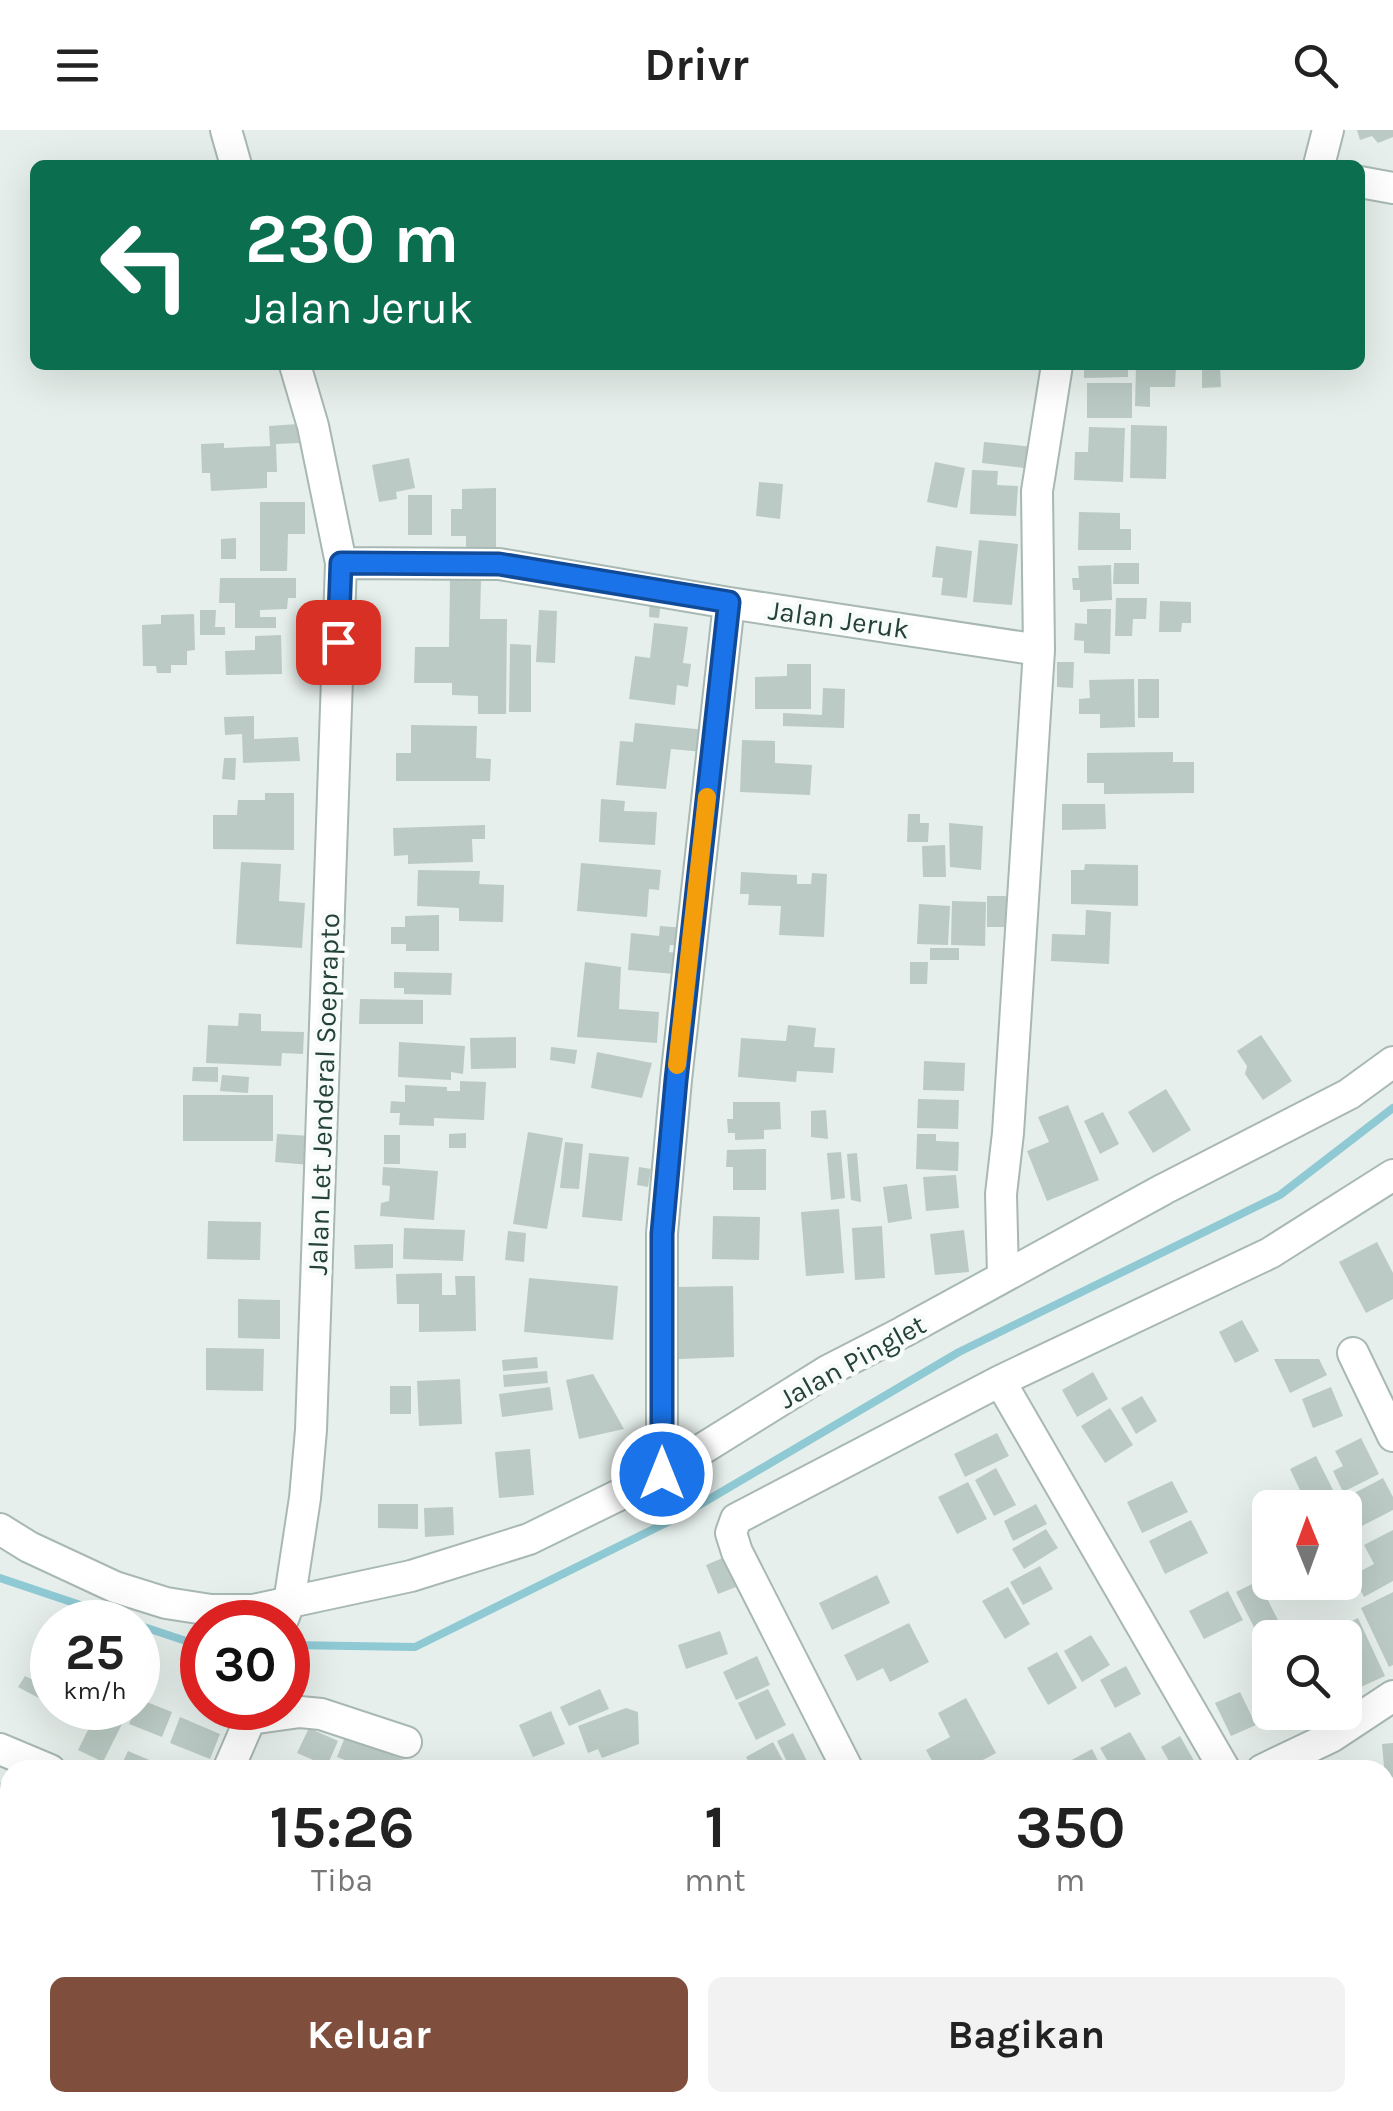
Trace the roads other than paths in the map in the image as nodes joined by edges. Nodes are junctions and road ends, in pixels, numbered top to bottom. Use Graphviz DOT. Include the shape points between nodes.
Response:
graph roads {
  1 [pos="226,130"];
  2 [pos="1328,130"];
  3 [pos="235,160"];
  4 [pos="1319,160"];
  5 [pos="1365,183"];
  6 [pos="1393,188"];
  7 [pos="296,370"];
  8 [pos="1055,370"];
  9 [pos="341,563"];
  10 [pos="729,602"];
  11 [pos="1039,650"];
  12 [pos="1393,1062"];
  13 [pos="1393,1174"];
  14 [pos="1004,1276"];
  15 [pos="1353,1354"];
  16 [pos="1000,1381"];
  17 [pos="1393,1436"];
  18 [pos="662,1474"];
  19 [pos="0,1529"];
  20 [pos="288,1600"];
  21 [pos="180,1604"];
  22 [pos="310,1606"];
  23 [pos="1393,1696"];
  24 [pos="310,1713"];
  25 [pos="245,1730"];
  26 [pos="406,1742"];
  27 [pos="0,1748"];
  28 [pos="27,1760"];
  29 [pos="232,1760"];
  30 [pos="843,1760"];
  31 [pos="1219,1760"];
  32 [pos="1283,1760"];
  1 -- 3 [label="street"];
  2 -- 4 [label="street"];
  5 -- 6 [label="street"];
  7 -- 9 [label="street, Jalan Let Jenderal Soeprapto"];
  8 -- 11 [label="street" via="1038,491"];
  9 -- 10 [label="street, Jalan Jeruk" via="499,564"];
  9 -- 20 [label="street, Jalan Let Jenderal Soeprapto" via="311,1430"];
  10 -- 11 [label="street, Jalan Jeruk"];
  10 -- 18 [label="street" via="662,1234"];
  11 -- 14 [label="street" via="1001,1194"];
  12 -- 14 [label="street, Jalan Pinglet" via="1349,1094"];
  13 -- 16 [label="street" via="1270,1253"];
  14 -- 18 [label="street, Jalan Pinglet" via="829,1370"];
  15 -- 17 [label="street"];
  16 -- 30 [label="street" via="733,1523 737,1552"];
  16 -- 31 [label="street"];
  18 -- 22 [label="street, Jalan Pinglet" via="529,1539"];
  19 -- 21 [label="street, Jalan Pinglet" via="115,1587"];
  23 -- 32 [label="street"];
  24 -- 26 [label="street"];
  25 -- 29 [label="street"];
  27 -- 28 [label="street"];
}
